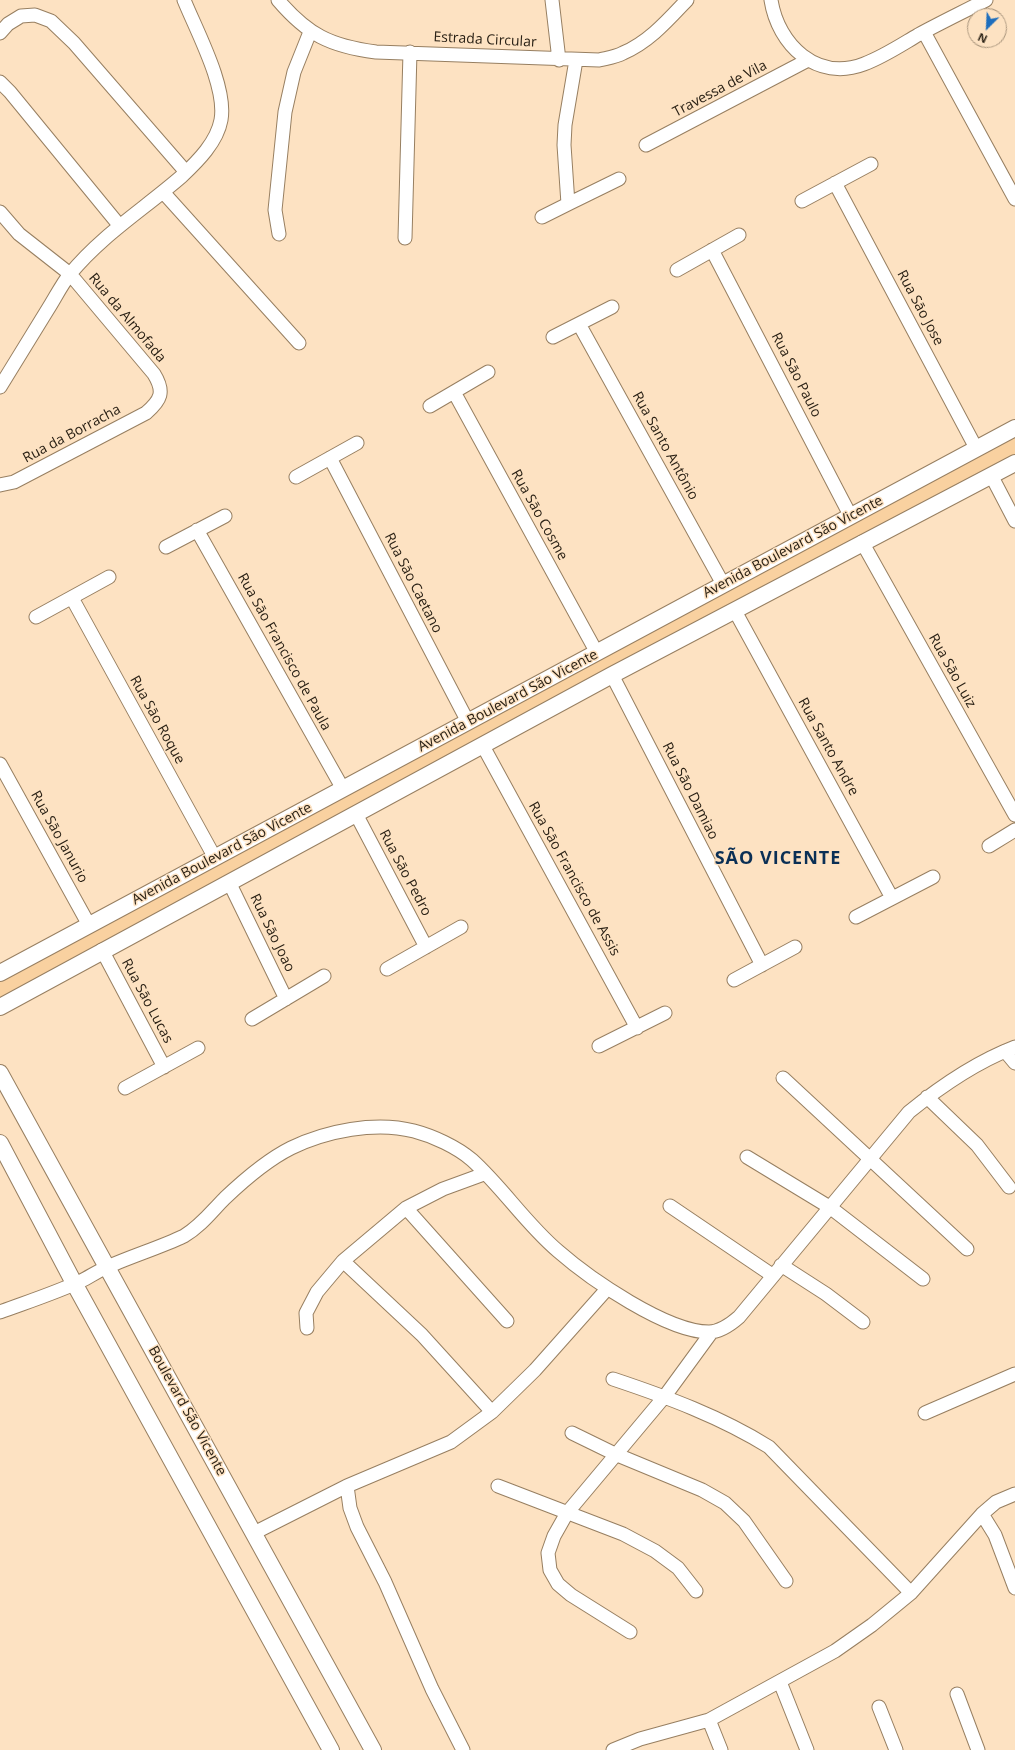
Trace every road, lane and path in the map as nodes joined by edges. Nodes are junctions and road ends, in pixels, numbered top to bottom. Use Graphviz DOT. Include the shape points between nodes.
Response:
graph roads {
  1 [pos="184,0"];
  2 [pos="278,0"];
  3 [pos="552,0"];
  4 [pos="687,0"];
  5 [pos="771,0"];
  6 [pos="986,0"];
  7 [pos="310,32"];
  8 [pos="924,32"];
  9 [pos="0,33"];
  10 [pos="410,52"];
  11 [pos="559,60"];
  12 [pos="576,60"];
  13 [pos="808,60"];
  14 [pos="0,82"];
  15 [pos="646,145"];
  16 [pos="871,164"];
  17 [pos="186,172"];
  18 [pos="619,179"];
  19 [pos="835,183"];
  20 [pos="163,192"];
  21 [pos="1015,199"];
  22 [pos="802,201"];
  23 [pos="568,204"];
  24 [pos="0,212"];
  25 [pos="542,217"];
  26 [pos="119,225"];
  27 [pos="279,234"];
  28 [pos="739,235"];
  29 [pos="405,238"];
  30 [pos="712,250"];
  31 [pos="677,270"];
  32 [pos="70,274"];
  33 [pos="612,307"];
  34 [pos="579,324"];
  35 [pos="553,337"];
  36 [pos="299,343"];
  37 [pos="488,372"];
  38 [pos="0,387"];
  39 [pos="454,392"];
  40 [pos="155,405"];
  41 [pos="430,406"];
  42 [pos="1015,428"];
  43 [pos="357,444"];
  44 [pos="976,448"];
  45 [pos="330,458"];
  46 [pos="1015,463"];
  47 [pos="991,475"];
  48 [pos="296,477"];
  49 [pos="0,485"];
  50 [pos="850,515"];
  51 [pos="225,516"];
  52 [pos="1015,521"];
  53 [pos="197,530"];
  54 [pos="862,542"];
  55 [pos="166,547"];
  56 [pos="110,577"];
  57 [pos="723,584"];
  58 [pos="72,598"];
  59 [pos="735,611"];
  60 [pos="36,617"];
  61 [pos="597,653"];
  62 [pos="612,675"];
  63 [pos="468,722"];
  64 [pos="483,746"];
  65 [pos="0,764"];
  66 [pos="344,789"];
  67 [pos="356,814"];
  68 [pos="1015,815"];
  69 [pos="1015,830"];
  70 [pos="989,846"];
  71 [pos="215,858"];
  72 [pos="933,878"];
  73 [pos="229,882"];
  74 [pos="892,898"];
  75 [pos="856,917"];
  76 [pos="89,925"];
  77 [pos="462,927"];
  78 [pos="426,947"];
  79 [pos="795,947"];
  80 [pos="102,950"];
  81 [pos="762,965"];
  82 [pos="387,969"];
  83 [pos="0,973"];
  84 [pos="324,976"];
  85 [pos="734,980"];
  86 [pos="286,998"];
  87 [pos="0,1007"];
  88 [pos="665,1013"];
  89 [pos="252,1019"];
  90 [pos="637,1028"];
  91 [pos="599,1046"];
  92 [pos="198,1048"];
  93 [pos="1010,1049"];
  94 [pos="1015,1063"];
  95 [pos="164,1067"];
  96 [pos="0,1073"];
  97 [pos="783,1078"];
  98 [pos="125,1088"];
  99 [pos="927,1097"];
  100 [pos="0,1143"];
  101 [pos="747,1157"];
  102 [pos="870,1159"];
  103 [pos="484,1174"];
  104 [pos="1009,1187"];
  105 [pos="670,1206"];
  106 [pos="406,1208"];
  107 [pos="831,1208"];
  108 [pos="966,1249"];
  109 [pos="343,1261"];
  110 [pos="781,1265"];
  111 [pos="108,1266"];
  112 [pos="772,1275"];
  113 [pos="923,1278"];
  114 [pos="74,1283"];
  115 [pos="607,1289"];
  116 [pos="0,1312"];
  117 [pos="507,1321"];
  118 [pos="863,1322"];
  119 [pos="307,1328"];
  120 [pos="711,1332"];
  121 [pos="1015,1374"];
  122 [pos="613,1379"];
  123 [pos="665,1396"];
  124 [pos="492,1412"];
  125 [pos="925,1413"];
  126 [pos="572,1433"];
  127 [pos="615,1454"];
  128 [pos="347,1486"];
  129 [pos="498,1486"];
  130 [pos="1015,1494"];
  131 [pos="567,1513"];
  132 [pos="982,1514"];
  133 [pos="254,1533"];
  134 [pos="786,1581"];
  135 [pos="1015,1588"];
  136 [pos="696,1591"];
  137 [pos="911,1593"];
  138 [pos="630,1632"];
  139 [pos="780,1682"];
  140 [pos="957,1694"];
  141 [pos="880,1707"];
  142 [pos="709,1720"];
  143 [pos="642,1745"];
  144 [pos="331,1750"];
  145 [pos="373,1750"];
  146 [pos="463,1750"];
  147 [pos="613,1750"];
  148 [pos="721,1750"];
  149 [pos="807,1750"];
  150 [pos="896,1750"];
  151 [pos="978,1750"];
  1 -- 17 [label="street" via="220,88 223,106 216,136 207,150"];
  2 -- 7 [label="street, Estrada Circular"];
  3 -- 11 [label="street"];
  4 -- 12 [label="street, Estrada Circular" via="647,38 623,54 599,60"];
  5 -- 13 [label="street" via="781,32 798,53"];
  6 -- 8 [label="street"];
  7 -- 10 [label="street, Estrada Circular" via="333,43 356,49"];
  7 -- 27 [label="street" via="294,72 285,112 275,210"];
  8 -- 13 [label="street" via="863,65 836,68"];
  8 -- 21 [label="street"];
  9 -- 17 [label="street" via="21,16 35,15 50,21 74,42"];
  10 -- 11 [label="street, Estrada Circular"];
  10 -- 29 [label="street"];
  11 -- 12 [label="street, Estrada Circular"];
  12 -- 23 [label="street" via="564,125"];
  13 -- 15 [label="street, Travessa de Vila"];
  14 -- 26 [label="street"];
  16 -- 19 [label="street"];
  17 -- 20 [label="street"];
  18 -- 23 [label="street"];
  19 -- 22 [label="street"];
  19 -- 44 [label="street, Rua Sāo Jose"];
  20 -- 26 [label="street"];
  20 -- 36 [label="street"];
  23 -- 25 [label="street"];
  24 -- 32 [label="street, Rua da Almofada" via="19,234"];
  26 -- 32 [label="street"];
  28 -- 30 [label="street"];
  30 -- 31 [label="street"];
  30 -- 50 [label="street, Rua Sāo Paulo"];
  32 -- 38 [label="street"];
  32 -- 40 [label="street, Rua da Almofada" via="154,374 160,384 160,396"];
  33 -- 34 [label="street"];
  34 -- 35 [label="street"];
  34 -- 57 [label="street, Rua Santo Antônio"];
  37 -- 39 [label="street"];
  39 -- 41 [label="street"];
  39 -- 61 [label="street, Rua Sāo Cosme"];
  40 -- 49 [label="street, Rua da Borracha" via="146,413 14,482"];
  42 -- 44 [label="street, Avenida Boulevard São Vicente"];
  43 -- 45 [label="street"];
  44 -- 50 [label="street, Avenida Boulevard São Vicente"];
  45 -- 48 [label="street"];
  45 -- 63 [label="street, Rua Sāo Caetano"];
  46 -- 47 [label="street, Avenida Boulevard São Vicente"];
  47 -- 52 [label="street"];
  47 -- 54 [label="street, Avenida Boulevard São Vicente"];
  50 -- 57 [label="street, Avenida Boulevard São Vicente"];
  51 -- 53 [label="street"];
  53 -- 55 [label="street"];
  53 -- 66 [label="street, Rua Sāo Francisco de Paula"];
  54 -- 59 [label="street, Avenida Boulevard São Vicente"];
  54 -- 68 [label="street, Rua Sāo Luiz"];
  56 -- 58 [label="street"];
  57 -- 61 [label="street, Avenida Boulevard São Vicente"];
  58 -- 60 [label="street"];
  58 -- 71 [label="street, Rua Sāo Roque"];
  59 -- 62 [label="street, Avenida Boulevard São Vicente"];
  59 -- 74 [label="street, Rua Santo Andre"];
  61 -- 63 [label="street, Avenida Boulevard São Vicente"];
  62 -- 64 [label="street, Avenida Boulevard São Vicente"];
  62 -- 81 [label="street, Rua Sāo Damiao"];
  63 -- 66 [label="street, Avenida Boulevard São Vicente"];
  64 -- 67 [label="street, Avenida Boulevard São Vicente"];
  64 -- 90 [label="street, Rua Sāo Francisco de Assis"];
  65 -- 76 [label="street, Rua Sāo Janurio"];
  66 -- 71 [label="street, Avenida Boulevard São Vicente"];
  67 -- 73 [label="street, Avenida Boulevard São Vicente"];
  67 -- 78 [label="street, Rua Sāo Pedro"];
  69 -- 70 [label="street"];
  71 -- 76 [label="street, Avenida Boulevard São Vicente"];
  72 -- 74 [label="street"];
  73 -- 80 [label="street, Avenida Boulevard São Vicente"];
  73 -- 86 [label="street, Rua Sāo Joao"];
  74 -- 75 [label="street"];
  76 -- 83 [label="street, Avenida Boulevard São Vicente"];
  77 -- 78 [label="street"];
  78 -- 82 [label="street"];
  79 -- 81 [label="street"];
  80 -- 87 [label="street, Avenida Boulevard São Vicente"];
  80 -- 95 [label="street, Rua Sāo Lucas"];
  81 -- 85 [label="street"];
  84 -- 86 [label="street"];
  86 -- 89 [label="street"];
  88 -- 90 [label="street"];
  90 -- 91 [label="street"];
  92 -- 95 [label="street"];
  93 -- 94 [label="street"];
  93 -- 99 [label="street" via="969,1069"];
  95 -- 98 [label="street"];
  96 -- 111 [label="street, Boulevard São Vicente"];
  97 -- 102 [label="street"];
  99 -- 102 [label="street" via="909,1112"];
  99 -- 104 [label="street" via="977,1145"];
  100 -- 114 [label="street"];
  101 -- 107 [label="street"];
  102 -- 107 [label="street"];
  102 -- 108 [label="street"];
  103 -- 106 [label="street" via="443,1189"];
  103 -- 111 [label="street" via="471,1159 453,1148 413,1131 379,1128 329,1135 291,1148 261,1167 224,1199 200,1225 185,1235"];
  103 -- 115 [label="street" via="557,1251"];
  105 -- 112 [label="street"];
  106 -- 109 [label="street"];
  106 -- 117 [label="street"];
  107 -- 110 [label="street"];
  107 -- 113 [label="street"];
  109 -- 119 [label="street" via="318,1292 306,1313"];
  109 -- 124 [label="street" via="422,1335"];
  110 -- 112 [label="street"];
  110 -- 118 [label="street"];
  111 -- 114 [label="street"];
  111 -- 133 [label="street, Boulevard São Vicente"];
  112 -- 120 [label="street" via="739,1316 723,1328"];
  114 -- 116 [label="street"];
  114 -- 144 [label="street"];
  115 -- 120 [label="street" via="684,1328"];
  115 -- 124 [label="street" via="535,1370"];
  120 -- 123 [label="street"];
  121 -- 125 [label="street"];
  122 -- 123 [label="street"];
  123 -- 127 [label="street"];
  123 -- 137 [label="street" via="746,1433 769,1447"];
  124 -- 128 [label="street" via="451,1442"];
  126 -- 127 [label="street"];
  127 -- 131 [label="street"];
  127 -- 134 [label="street" via="702,1490 725,1503 744,1521"];
  128 -- 133 [label="street"];
  128 -- 146 [label="street" via="350,1508 357,1528"];
  129 -- 131 [label="street"];
  130 -- 132 [label="street" via="996,1502"];
  131 -- 136 [label="street" via="622,1534 655,1551 678,1568"];
  131 -- 138 [label="street" via="548,1553 550,1570 558,1584 571,1595"];
  132 -- 135 [label="street" via="995,1535"];
  132 -- 137 [label="street"];
  133 -- 145 [label="street, Boulevard São Vicente"];
  137 -- 139 [label="street" via="835,1651"];
  139 -- 142 [label="street"];
  139 -- 149 [label="street"];
  140 -- 151 [label="street"];
  141 -- 150 [label="street"];
  142 -- 143 [label="street"];
  142 -- 148 [label="street"];
  143 -- 147 [label="street"];
}
